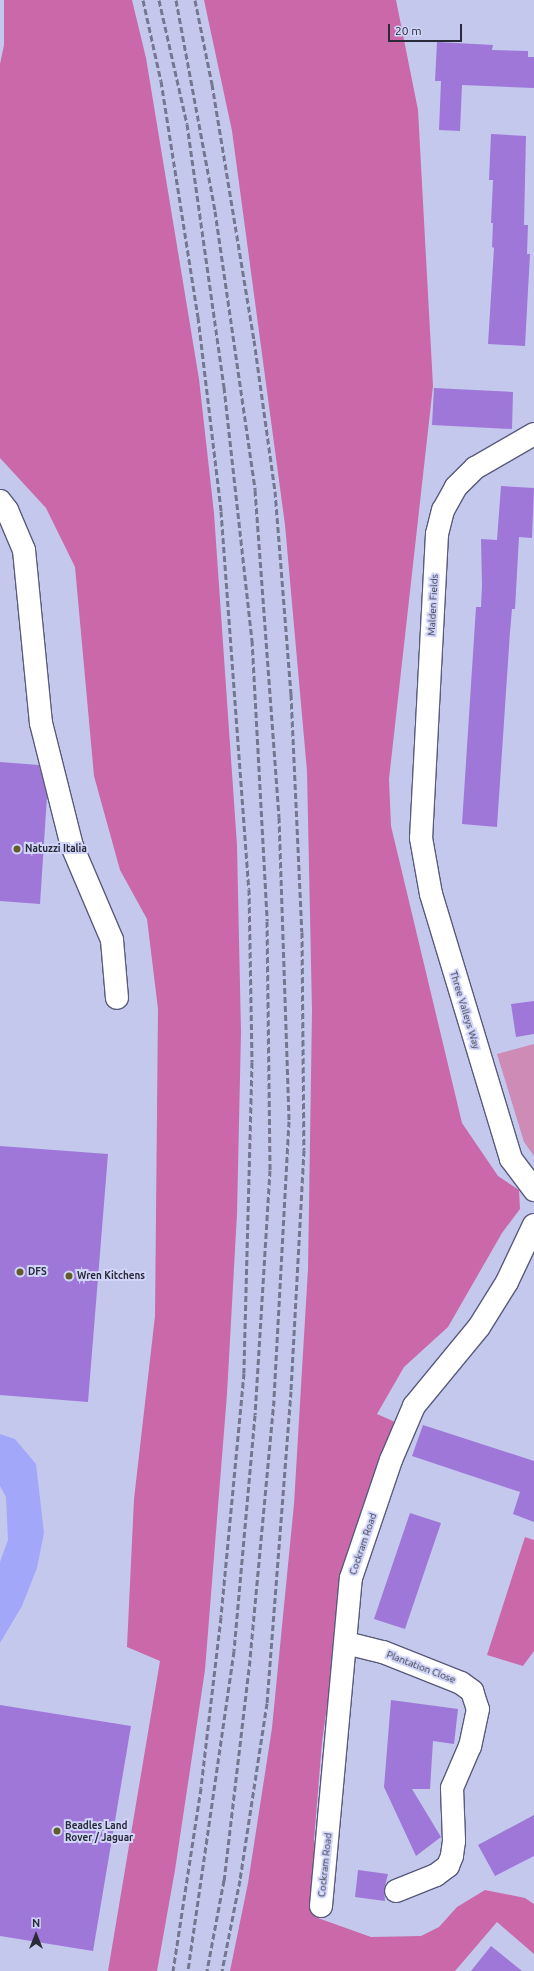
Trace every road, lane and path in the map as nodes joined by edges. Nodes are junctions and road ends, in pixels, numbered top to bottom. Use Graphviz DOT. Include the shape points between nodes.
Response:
graph roads {
  1 [pos="534,434"];
  2 [pos="0,501"];
  3 [pos="421,822"];
  4 [pos="117,998"];
  5 [pos="534,1190"];
  6 [pos="534,1225"];
  7 [pos="346,1642"];
  8 [pos="396,1891"];
  9 [pos="320,1906"];
  1 -- 3 [label="street, Malden Fields" via="475,468 456,486 444,510 437,534"];
  2 -- 4 [label="street" via="7,510 24,550 41,723 72,846 112,940"];
  3 -- 5 [label="street, Three Valleys Way" via="424,865 470,1029 511,1159"];
  6 -- 7 [label="street, Cockram Road" via="506,1282 479,1327 414,1406 391,1460 351,1578"];
  7 -- 8 [label="street, Plantation Close" via="382,1652 462,1684 472,1691 478,1709 470,1746 452,1788 454,1841 448,1866 436,1874"];
  7 -- 9 [label="street, Cockram Road"];
}
